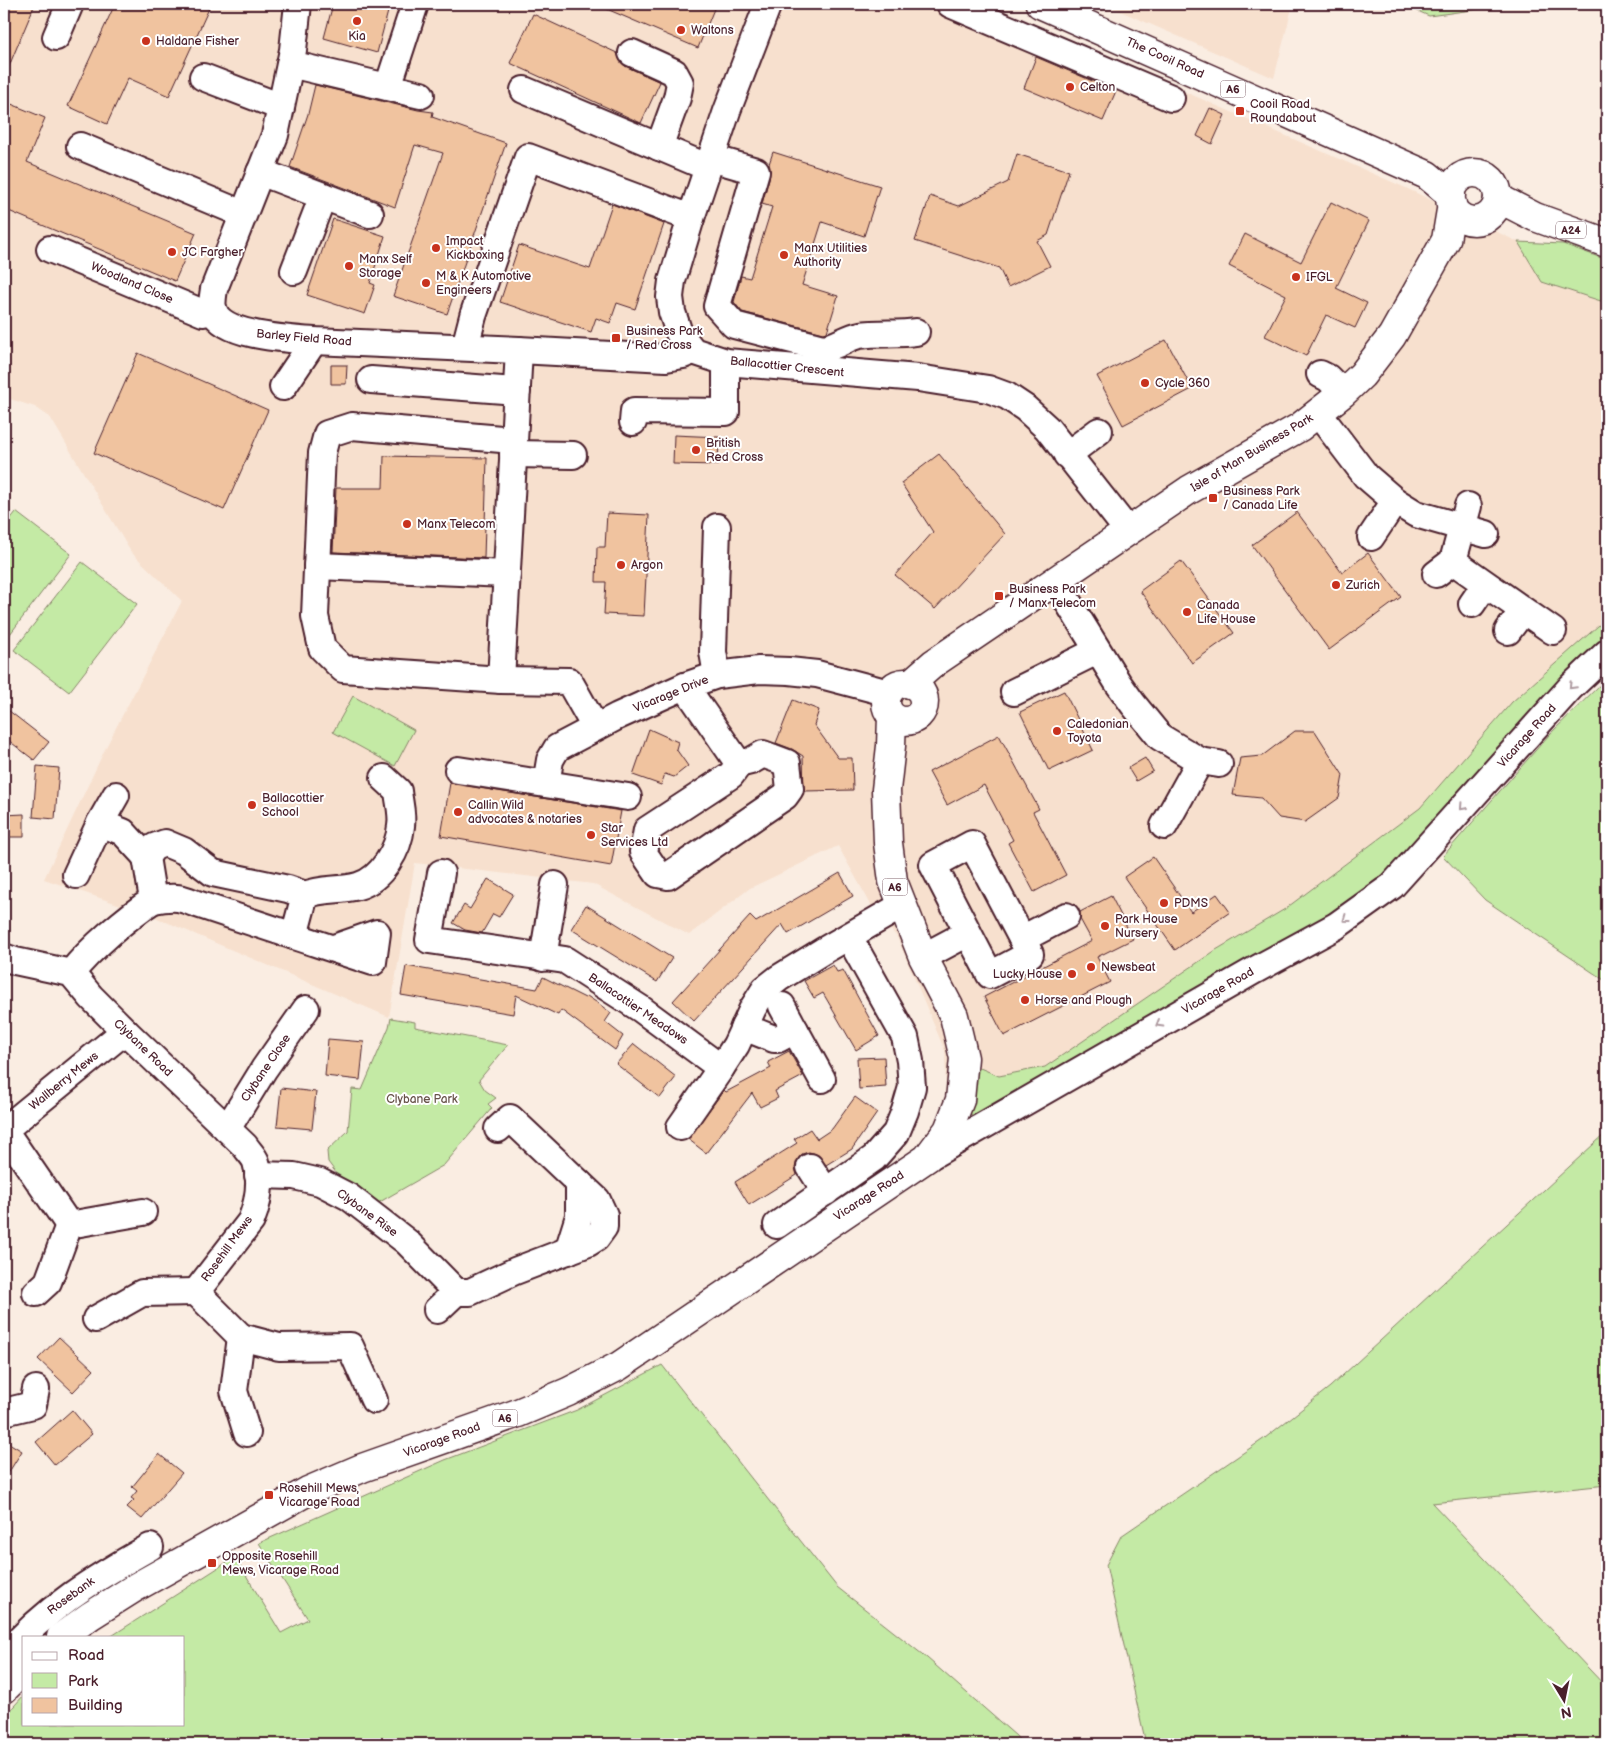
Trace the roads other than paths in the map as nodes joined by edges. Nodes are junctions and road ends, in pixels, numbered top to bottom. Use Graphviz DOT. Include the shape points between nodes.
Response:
graph roads {
  1 [pos="70,4"];
  2 [pos="298,4"];
  3 [pos="415,4"];
  4 [pos="768,4"];
  5 [pos="950,4"];
  6 [pos="1040,4"];
  7 [pos="56,37"];
  8 [pos="632,53"];
  9 [pos="290,64"];
  10 [pos="203,77"];
  11 [pos="388,87"];
  12 [pos="524,90"];
  13 [pos="421,95"];
  14 [pos="1171,98"];
  15 [pos="281,107"];
  16 [pos="80,146"];
  17 [pos="659,147"];
  18 [pos="709,163"];
  19 [pos="260,172"];
  20 [pos="1454,193"];
  21 [pos="323,196"];
  22 [pos="1488,211"];
  23 [pos="243,214"];
  24 [pos="370,214"];
  25 [pos="690,218"];
  26 [pos="1446,240"];
  27 [pos="1607,243"];
  28 [pos="50,249"];
  29 [pos="294,271"];
  30 [pos="214,311"];
  31 [pos="916,332"];
  32 [pos="314,341"];
  33 [pos="465,348"];
  34 [pos="519,350"];
  35 [pos="692,351"];
  36 [pos="726,362"];
  37 [pos="1320,374"];
  38 [pos="371,380"];
  39 [pos="284,387"];
  40 [pos="517,391"];
  41 [pos="1343,393"];
  42 [pos="1318,413"];
  43 [pos="633,422"];
  44 [pos="1099,431"];
  45 [pos="513,447"];
  46 [pos="573,455"];
  47 [pos="1068,455"];
  48 [pos="1395,501"];
  49 [pos="717,527"];
  50 [pos="1128,531"];
  51 [pos="1371,537"];
  52 [pos="317,566"];
  53 [pos="507,574"];
  54 [pos="1055,581"];
  55 [pos="1553,632"];
  56 [pos="1098,651"];
  57 [pos="1607,653"];
  58 [pos="716,675"];
  59 [pos="501,680"];
  60 [pos="686,686"];
  61 [pos="1014,692"];
  62 [pos="895,699"];
  63 [pos="595,727"];
  64 [pos="739,764"];
  65 [pos="458,770"];
  66 [pos="546,784"];
  67 [pos="398,785"];
  68 [pos="116,795"];
  69 [pos="628,797"];
  70 [pos="100,823"];
  71 [pos="1164,826"];
  72 [pos="146,858"];
  73 [pos="441,873"];
  74 [pos="76,875"];
  75 [pos="555,885"];
  76 [pos="305,896"];
  77 [pos="153,900"];
  78 [pos="901,906"];
  79 [pos="1066,916"];
  80 [pos="968,933"];
  81 [pos="294,936"];
  82 [pos="849,937"];
  83 [pos="1022,939"];
  84 [pos="334,948"];
  85 [pos="4,957"];
  86 [pos="923,957"];
  87 [pos="544,958"];
  88 [pos="71,973"];
  89 [pos="782,1006"];
  90 [pos="306,1009"];
  91 [pos="744,1027"];
  92 [pos="795,1030"];
  93 [pos="125,1031"];
  94 [pos="721,1068"];
  95 [pos="822,1079"];
  96 [pos="680,1127"];
  97 [pos="226,1129"];
  98 [pos="498,1129"];
  99 [pos="4,1130"];
  100 [pos="927,1158"];
  101 [pos="810,1167"];
  102 [pos="258,1175"];
  103 [pos="826,1192"];
  104 [pos="143,1212"];
  105 [pos="69,1225"];
  106 [pos="777,1225"];
  107 [pos="196,1292"];
  108 [pos="456,1292"];
  109 [pos="36,1293"];
  110 [pos="436,1310"];
  111 [pos="96,1319"];
  112 [pos="241,1337"];
  113 [pos="374,1400"];
  114 [pos="36,1403"];
  115 [pos="4,1412"];
  116 [pos="248,1434"];
  117 [pos="150,1547"];
  118 [pos="122,1563"];
  119 [pos="136,1587"];
  120 [pos="25,1636"];
  121 [pos="62,1636"];
  122 [pos="22,1639"];
  123 [pos="4,1657"];
  124 [pos="22,1671"];
  125 [pos="4,1689"];
  1 -- 7 [label="street"];
  2 -- 9 [label="street"];
  3 -- 11 [label="street"];
  4 -- 18 [label="street"];
  5 -- 14 [label="street"];
  6 -- 20 [label="main road, The Cooil Road / A6" via="1427,175"];
  8 -- 17 [label="street" via="674,72 680,83"];
  9 -- 11 [label="street"];
  9 -- 15 [label="street"];
  10 -- 15 [label="street"];
  11 -- 13 [label="street"];
  12 -- 17 [label="street"];
  15 -- 19 [label="street" via="275,135"];
  16 -- 23 [label="street"];
  17 -- 18 [label="street"];
  18 -- 25 [label="street"];
  18 -- 31 [label="street" via="756,171 717,306 734,325 823,348 832,348 858,335"];
  19 -- 21 [label="street"];
  19 -- 23 [label="street"];
  20 -- 22 [label="main road" via="1460,216"];
  20 -- 22 [label="main road" via="1467,175 1488,178 1494,184"];
  20 -- 26 [label="main road, Isle of Man Business Park"];
  21 -- 24 [label="street"];
  21 -- 29 [label="street"];
  22 -- 26 [label="main road, Isle of Man Business Park"];
  22 -- 27 [label="main road, A24" via="1535,217"];
  23 -- 30 [label="street" via="214,289"];
  25 -- 33 [label="street" via="528,157"];
  25 -- 35 [label="street" via="670,296 679,333"];
  26 -- 41 [label="main road, Isle of Man Business Park" via="1392,336"];
  28 -- 30 [label="street, Woodland Close" via="203,313"];
  30 -- 32 [label="street, Barley Field Road" via="220,321 248,332"];
  32 -- 33 [label="street, Barley Field Road"];
  32 -- 39 [label="street"];
  33 -- 34 [label="street, Barley Field Road"];
  34 -- 35 [label="street, Barley Field Road" via="666,358"];
  34 -- 40 [label="street"];
  35 -- 36 [label="street, Ballacottier Crescent"];
  36 -- 43 [label="street" via="726,412 634,411"];
  36 -- 47 [label="street, Ballacottier Crescent" via="918,378 988,389 1025,408 1047,428"];
  37 -- 41 [label="street"];
  38 -- 40 [label="street"];
  40 -- 45 [label="street"];
  41 -- 42 [label="main road, Isle of Man Business Park"];
  42 -- 48 [label="street" via="1366,476"];
  42 -- 50 [label="main road, Isle of Man Business Park" via="1300,427 1189,490"];
  44 -- 47 [label="street"];
  45 -- 46 [label="street"];
  45 -- 52 [label="street" via="352,426 327,434 322,453"];
  45 -- 53 [label="street"];
  47 -- 50 [label="street, Ballacottier Crescent"];
  48 -- 51 [label="street"];
  48 -- 55 [label="street" via="1416,514 1472,522 1444,568 1516,621"];
  49 -- 58 [label="street" via="713,652"];
  50 -- 54 [label="main road, Isle of Man Business Park"];
  52 -- 53 [label="street"];
  52 -- 59 [label="street" via="315,616 322,648 343,669"];
  53 -- 59 [label="street"];
  54 -- 56 [label="street"];
  54 -- 62 [label="main road, Isle of Man Business Park" via="934,663"];
  56 -- 61 [label="street"];
  56 -- 71 [label="street" via="1133,704 1160,737 1210,762"];
  57 -- 100 [label="street, Vicarage Road, one-way" via="1571,687 1392,886 1336,926"];
  58 -- 60 [label="street, Vicarage Drive"];
  58 -- 62 [label="street, Vicarage Drive" via="790,670 817,674"];
  59 -- 63 [label="street" via="569,681"];
  60 -- 63 [label="street, Vicarage Drive"];
  60 -- 64 [label="street"];
  62 -- 78 [label="main road, Isle of Man Business Park / A6" via="886,790 888,843 893,881"];
  63 -- 66 [label="street, Vicarage Drive" via="557,748 550,760"];
  64 -- 64 [label="street" via="731,775 647,830 643,852 658,874 668,876 785,796 790,788 787,763 763,754"];
  65 -- 66 [label="street"];
  66 -- 69 [label="street"];
  67 -- 76 [label="street" via="401,825 393,852 380,872 360,885 339,890 317,890"];
  68 -- 70 [label="street"];
  70 -- 72 [label="street" via="123,832"];
  70 -- 74 [label="street"];
  72 -- 76 [label="street" via="154,847 165,843 184,851 213,873 288,889"];
  72 -- 77 [label="street"];
  73 -- 87 [label="street, Ballacottier Meadows" via="429,940"];
  75 -- 87 [label="street"];
  76 -- 81 [label="street"];
  77 -- 81 [label="street" via="182,898"];
  77 -- 88 [label="street" via="131,915"];
  78 -- 82 [label="street"];
  78 -- 86 [label="main road, Isle of Man Business Park / A6"];
  79 -- 83 [label="street"];
  80 -- 83 [label="street" via="990,975 1030,954"];
  80 -- 83 [label="street" via="932,865 972,844"];
  80 -- 86 [label="street"];
  81 -- 84 [label="street"];
  82 -- 91 [label="street" via="765,989"];
  82 -- 103 [label="street" via="905,1038 912,1087 896,1133 874,1158"];
  85 -- 88 [label="street"];
  86 -- 100 [label="main road, Isle of Man Business Park / A6" via="954,1016 964,1058 960,1100 948,1130"];
  87 -- 94 [label="street, Ballacottier Meadows" via="565,960 641,1009"];
  88 -- 93 [label="street, Clybane Road"];
  89 -- 92 [label="street"];
  90 -- 97 [label="street, Clybane Close"];
  91 -- 92 [label="street" via="774,1039"];
  91 -- 94 [label="street"];
  92 -- 95 [label="street"];
  93 -- 97 [label="street, Clybane Road"];
  93 -- 99 [label="street, Wallberry Mews"];
  94 -- 96 [label="street"];
  97 -- 102 [label="street, Clybane Road" via="245,1146 255,1161"];
  98 -- 108 [label="street" via="510,1118 579,1183 579,1216 568,1251 470,1292"];
  99 -- 105 [label="street, Wallberry Mews"];
  100 -- 119 [label="main road, Vicarage Road / A6" via="619,1366 518,1413 362,1468 308,1491"];
  101 -- 103 [label="street"];
  102 -- 107 [label="street, Rosehill Mews" via="259,1188 251,1221"];
  102 -- 108 [label="street, Clybane Rise" via="294,1176 320,1182 349,1197 407,1242"];
  103 -- 106 [label="street"];
  104 -- 105 [label="street"];
  105 -- 109 [label="street" via="48,1282"];
  107 -- 111 [label="street, Rosehill Mews" via="142,1293"];
  107 -- 112 [label="street, Rosehill Mews"];
  108 -- 110 [label="street"];
  112 -- 113 [label="street" via="279,1347 350,1346"];
  112 -- 116 [label="street" via="234,1391"];
  114 -- 115 [label="street"];
  117 -- 118 [label="street, Rosebank"];
  118 -- 119 [label="street"];
  118 -- 120 [label="street, Rosebank" via="86,1584 49,1612"];
  119 -- 121 [label="main road, Vicarage Road / A6"];
  122 -- 123 [label="street, Rosebank"];
  124 -- 125 [label="main road"];
}
